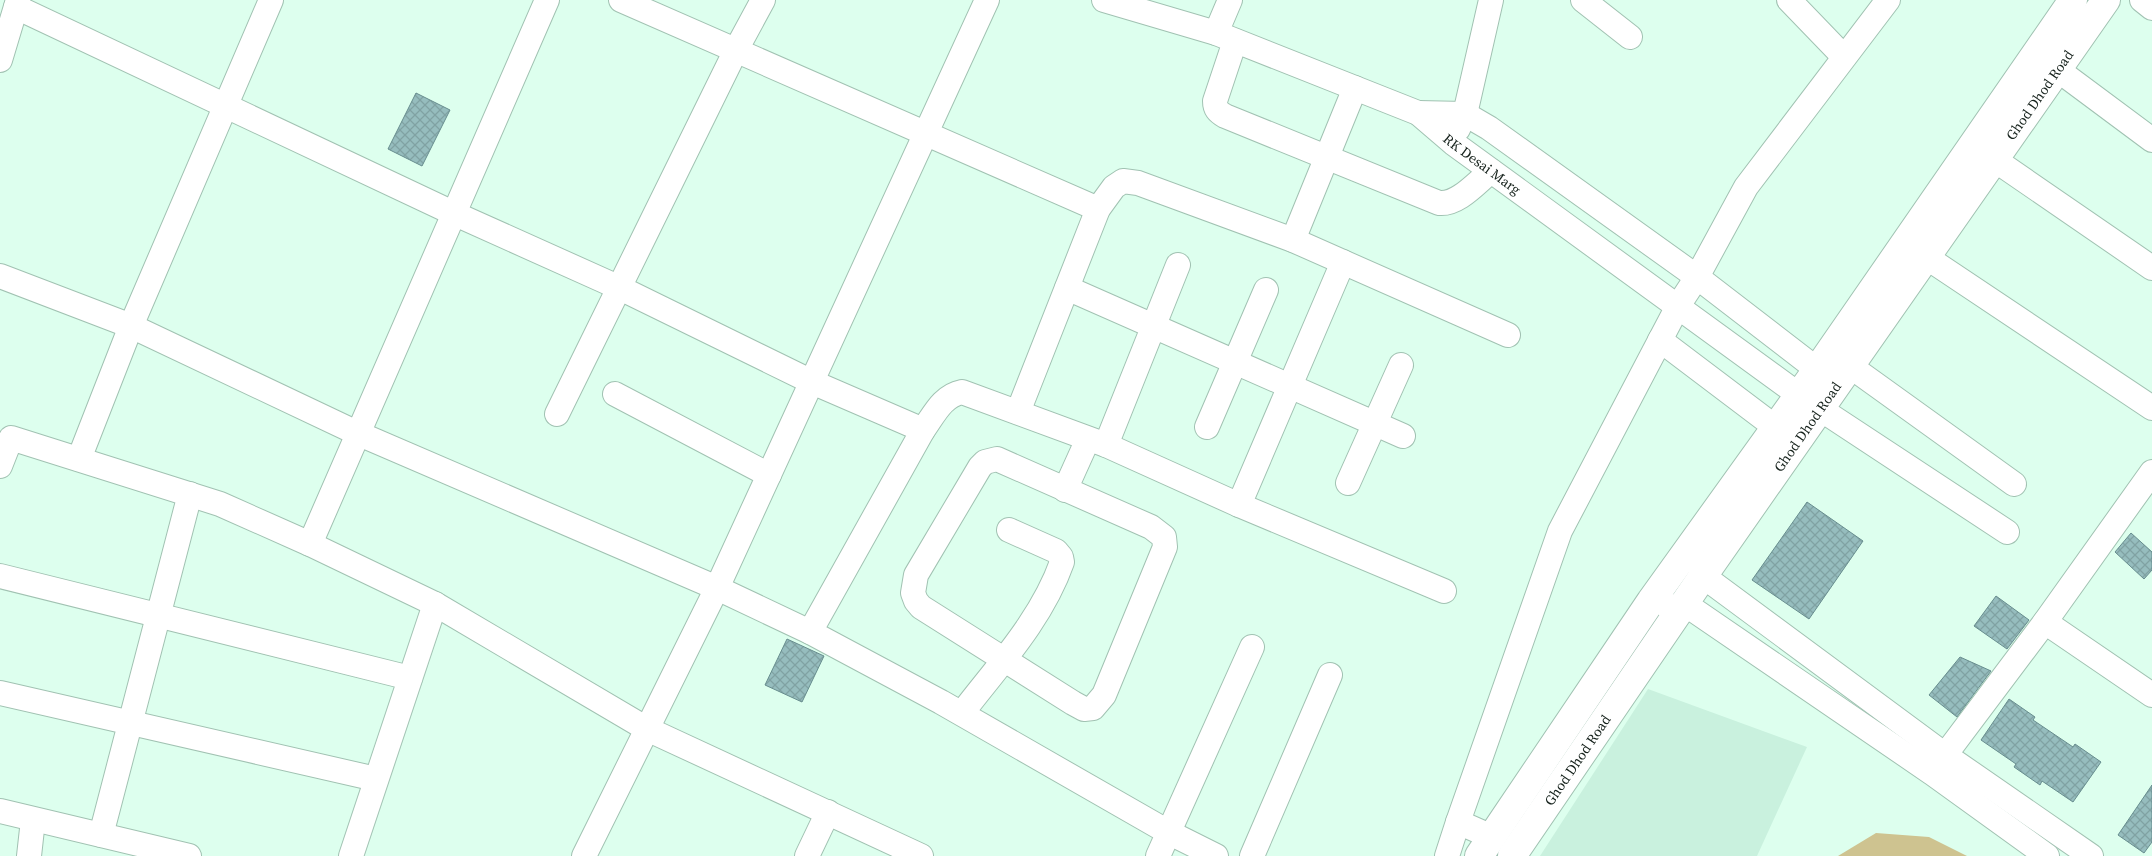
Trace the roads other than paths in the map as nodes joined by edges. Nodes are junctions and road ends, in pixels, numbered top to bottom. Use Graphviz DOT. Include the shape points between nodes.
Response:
graph roads {
  1 [pos="271,0"];
  2 [pos="547,0"];
  3 [pos="621,0"];
  4 [pos="763,0"];
  5 [pos="987,0"];
  6 [pos="1104,0"];
  7 [pos="1230,0"];
  8 [pos="1491,0"];
  9 [pos="1583,0"];
  10 [pos="1789,0"];
  11 [pos="1888,0"];
  12 [pos="2073,0"];
  13 [pos="2106,0"];
  14 [pos="2142,0"];
  15 [pos="17,4"];
  16 [pos="2152,8"];
  17 [pos="1226,37"];
  18 [pos="1630,37"];
  19 [pos="2,50"];
  20 [pos="736,50"];
  21 [pos="1844,57"];
  22 [pos="2058,70"];
  23 [pos="1355,88"];
  24 [pos="226,106"];
  25 [pos="1418,113"];
  26 [pos="1465,114"];
  27 [pos="926,133"];
  28 [pos="2152,140"];
  29 [pos="1453,142"];
  30 [pos="1327,158"];
  31 [pos="1995,160"];
  32 [pos="1491,170"];
  33 [pos="1098,209"];
  34 [pos="453,213"];
  35 [pos="1293,240"];
  36 [pos="1926,257"];
  37 [pos="1343,262"];
  38 [pos="1178,265"];
  39 [pos="2152,268"];
  40 [pos="0,276"];
  41 [pos="1697,277"];
  42 [pos="620,288"];
  43 [pos="1067,288"];
  44 [pos="1266,290"];
  45 [pos="1678,306"];
  46 [pos="131,326"];
  47 [pos="1155,326"];
  48 [pos="1508,335"];
  49 [pos="1660,340"];
  50 [pos="1235,363"];
  51 [pos="1401,365"];
  52 [pos="1835,374"];
  53 [pos="812,382"];
  54 [pos="1289,387"];
  55 [pos="615,394"];
  56 [pos="1809,402"];
  57 [pos="2152,408"];
  58 [pos="1018,412"];
  59 [pos="557,414"];
  60 [pos="1375,423"];
  61 [pos="1207,427"];
  62 [pos="1775,427"];
  63 [pos="924,430"];
  64 [pos="357,433"];
  65 [pos="1403,436"];
  66 [pos="1097,442"];
  67 [pos="78,459"];
  68 [pos="0,466"];
  69 [pos="2152,472"];
  70 [pos="769,475"];
  71 [pos="1348,483"];
  72 [pos="2014,484"];
  73 [pos="1065,490"];
  74 [pos="190,494"];
  75 [pos="1238,505"];
  76 [pos="1009,530"];
  77 [pos="2007,532"];
  78 [pos="310,544"];
  79 [pos="1680,559"];
  80 [pos="0,576"];
  81 [pos="1703,576"];
  82 [pos="1660,587"];
  83 [pos="717,588"];
  84 [pos="1444,591"];
  85 [pos="435,604"];
  86 [pos="1685,604"];
  87 [pos="159,615"];
  88 [pos="2045,622"];
  89 [pos="810,632"];
  90 [pos="1252,647"];
  91 [pos="1004,658"];
  92 [pos="1330,675"];
  93 [pos="410,678"];
  94 [pos="0,693"];
  95 [pos="2152,695"];
  96 [pos="962,713"];
  97 [pos="131,723"];
  98 [pos="647,729"];
  99 [pos="1939,764"];
  100 [pos="376,779"];
  101 [pos="0,811"];
  102 [pos="828,812"];
  103 [pos="33,820"];
  104 [pos="1458,822"];
  105 [pos="1168,832"];
  106 [pos="101,835"];
  107 [pos="1486,847"];
  108 [pos="164,853"];
  109 [pos="29,856"];
  110 [pos="189,856"];
  111 [pos="351,856"];
  112 [pos="584,856"];
  113 [pos="807,856"];
  114 [pos="921,856"];
  115 [pos="1158,856"];
  116 [pos="1216,856"];
  117 [pos="1252,856"];
  118 [pos="1447,856"];
  119 [pos="1512,856"];
  120 [pos="2047,856"];
  121 [pos="2091,856"];
  1 -- 24 [label="street"];
  2 -- 34 [label="street"];
  3 -- 20 [label="street"];
  4 -- 20 [label="street"];
  5 -- 27 [label="street"];
  6 -- 17 [label="street, RK Desai Marg"];
  7 -- 17 [label="street"];
  8 -- 26 [label="street"];
  9 -- 18 [label="street"];
  10 -- 21 [label="street"];
  11 -- 21 [label="street"];
  12 -- 52 [label="main road"];
  13 -- 22 [label="main road, Ghod Dhod Road"];
  14 -- 16 [label="street"];
  15 -- 19 [label="street"];
  15 -- 24 [label="street"];
  17 -- 23 [label="street, RK Desai Marg"];
  17 -- 30 [label="street" via="1215,101 1218,112"];
  20 -- 27 [label="street"];
  20 -- 42 [label="street"];
  21 -- 41 [label="street" via="1746,187"];
  22 -- 28 [label="street"];
  22 -- 31 [label="main road, Ghod Dhod Road"];
  23 -- 25 [label="street, RK Desai Marg"];
  23 -- 30 [label="street"];
  24 -- 34 [label="street"];
  24 -- 46 [label="street"];
  25 -- 26 [label="street"];
  25 -- 29 [label="street, RK Desai Marg"];
  26 -- 29 [label="street"];
  26 -- 41 [label="street"];
  27 -- 33 [label="street"];
  27 -- 53 [label="street"];
  29 -- 32 [label="street, RK Desai Marg"];
  30 -- 32 [label="street" via="1446,204"];
  30 -- 35 [label="street"];
  31 -- 36 [label="main road, Ghod Dhod Road"];
  31 -- 39 [label="street"];
  32 -- 45 [label="street, RK Desai Marg"];
  33 -- 35 [label="street" via="1114,187 1123,181 1138,183"];
  33 -- 43 [label="street"];
  34 -- 42 [label="street"];
  34 -- 64 [label="street"];
  35 -- 37 [label="street"];
  36 -- 52 [label="main road, Ghod Dhod Road"];
  36 -- 57 [label="street"];
  37 -- 48 [label="street"];
  37 -- 54 [label="street"];
  38 -- 47 [label="street"];
  40 -- 46 [label="street"];
  41 -- 45 [label="street"];
  41 -- 52 [label="street"];
  42 -- 53 [label="street"];
  42 -- 59 [label="street"];
  43 -- 47 [label="street"];
  43 -- 58 [label="street"];
  44 -- 50 [label="street"];
  45 -- 49 [label="street"];
  45 -- 56 [label="street, RK Desai Marg"];
  46 -- 64 [label="street"];
  46 -- 67 [label="street"];
  47 -- 50 [label="street"];
  47 -- 66 [label="street"];
  49 -- 62 [label="street"];
  49 -- 104 [label="street" via="1560,532"];
  50 -- 54 [label="street"];
  50 -- 61 [label="street"];
  51 -- 60 [label="street"];
  52 -- 56 [label="main road"];
  52 -- 72 [label="street"];
  53 -- 63 [label="street"];
  53 -- 70 [label="street"];
  54 -- 60 [label="street"];
  54 -- 75 [label="street"];
  55 -- 70 [label="street"];
  56 -- 62 [label="main road"];
  56 -- 77 [label="street, RK Desai Marg"];
  56 -- 81 [label="main road, Ghod Dhod Road"];
  58 -- 63 [label="street" via="962,392 944,400"];
  58 -- 66 [label="street"];
  60 -- 65 [label="street"];
  60 -- 71 [label="street"];
  62 -- 79 [label="main road"];
  63 -- 89 [label="street"];
  64 -- 78 [label="street"];
  64 -- 83 [label="street"];
  66 -- 73 [label="street"];
  66 -- 75 [label="street"];
  67 -- 68 [label="street" via="11,438"];
  67 -- 74 [label="street"];
  69 -- 88 [label="street"];
  70 -- 83 [label="street"];
  73 -- 91 [label="street" via="1006,462 997,459 984,462 916,575 913,593 921,608"];
  73 -- 91 [label="street" via="1151,527 1164,537 1165,547 1104,695 1093,708 1073,704"];
  74 -- 78 [label="street"];
  74 -- 87 [label="street"];
  75 -- 84 [label="street"];
  76 -- 91 [label="street" via="1056,551 1062,562 1037,613"];
  78 -- 85 [label="street"];
  79 -- 81 [label="street" via="1696,562"];
  79 -- 82 [label="main road"];
  80 -- 87 [label="street"];
  81 -- 86 [label="main road, Ghod Dhod Road"];
  81 -- 99 [label="street"];
  82 -- 86 [label="street" via="1661,599 1668,606 1678,608"];
  82 -- 107 [label="main road"];
  83 -- 89 [label="street"];
  83 -- 98 [label="street"];
  85 -- 93 [label="street"];
  85 -- 98 [label="street"];
  86 -- 99 [label="street"];
  86 -- 119 [label="main road, Ghod Dhod Road"];
  87 -- 93 [label="street"];
  87 -- 97 [label="street"];
  88 -- 95 [label="street"];
  88 -- 99 [label="street"];
  89 -- 96 [label="street"];
  90 -- 105 [label="street"];
  91 -- 96 [label="street"];
  92 -- 117 [label="street"];
  93 -- 100 [label="street"];
  94 -- 97 [label="street"];
  96 -- 105 [label="street"];
  97 -- 100 [label="street"];
  97 -- 106 [label="street"];
  98 -- 102 [label="street"];
  98 -- 112 [label="street"];
  99 -- 120 [label="street"];
  99 -- 121 [label="street"];
  100 -- 111 [label="street"];
  101 -- 103 [label="street"];
  102 -- 113 [label="street"];
  102 -- 114 [label="street"];
  103 -- 106 [label="street"];
  103 -- 109 [label="street"];
  104 -- 107 [label="street"];
  104 -- 118 [label="street"];
  105 -- 115 [label="street"];
  105 -- 116 [label="street"];
  106 -- 108 [label="street"];
  108 -- 110 [label="street"];
}
